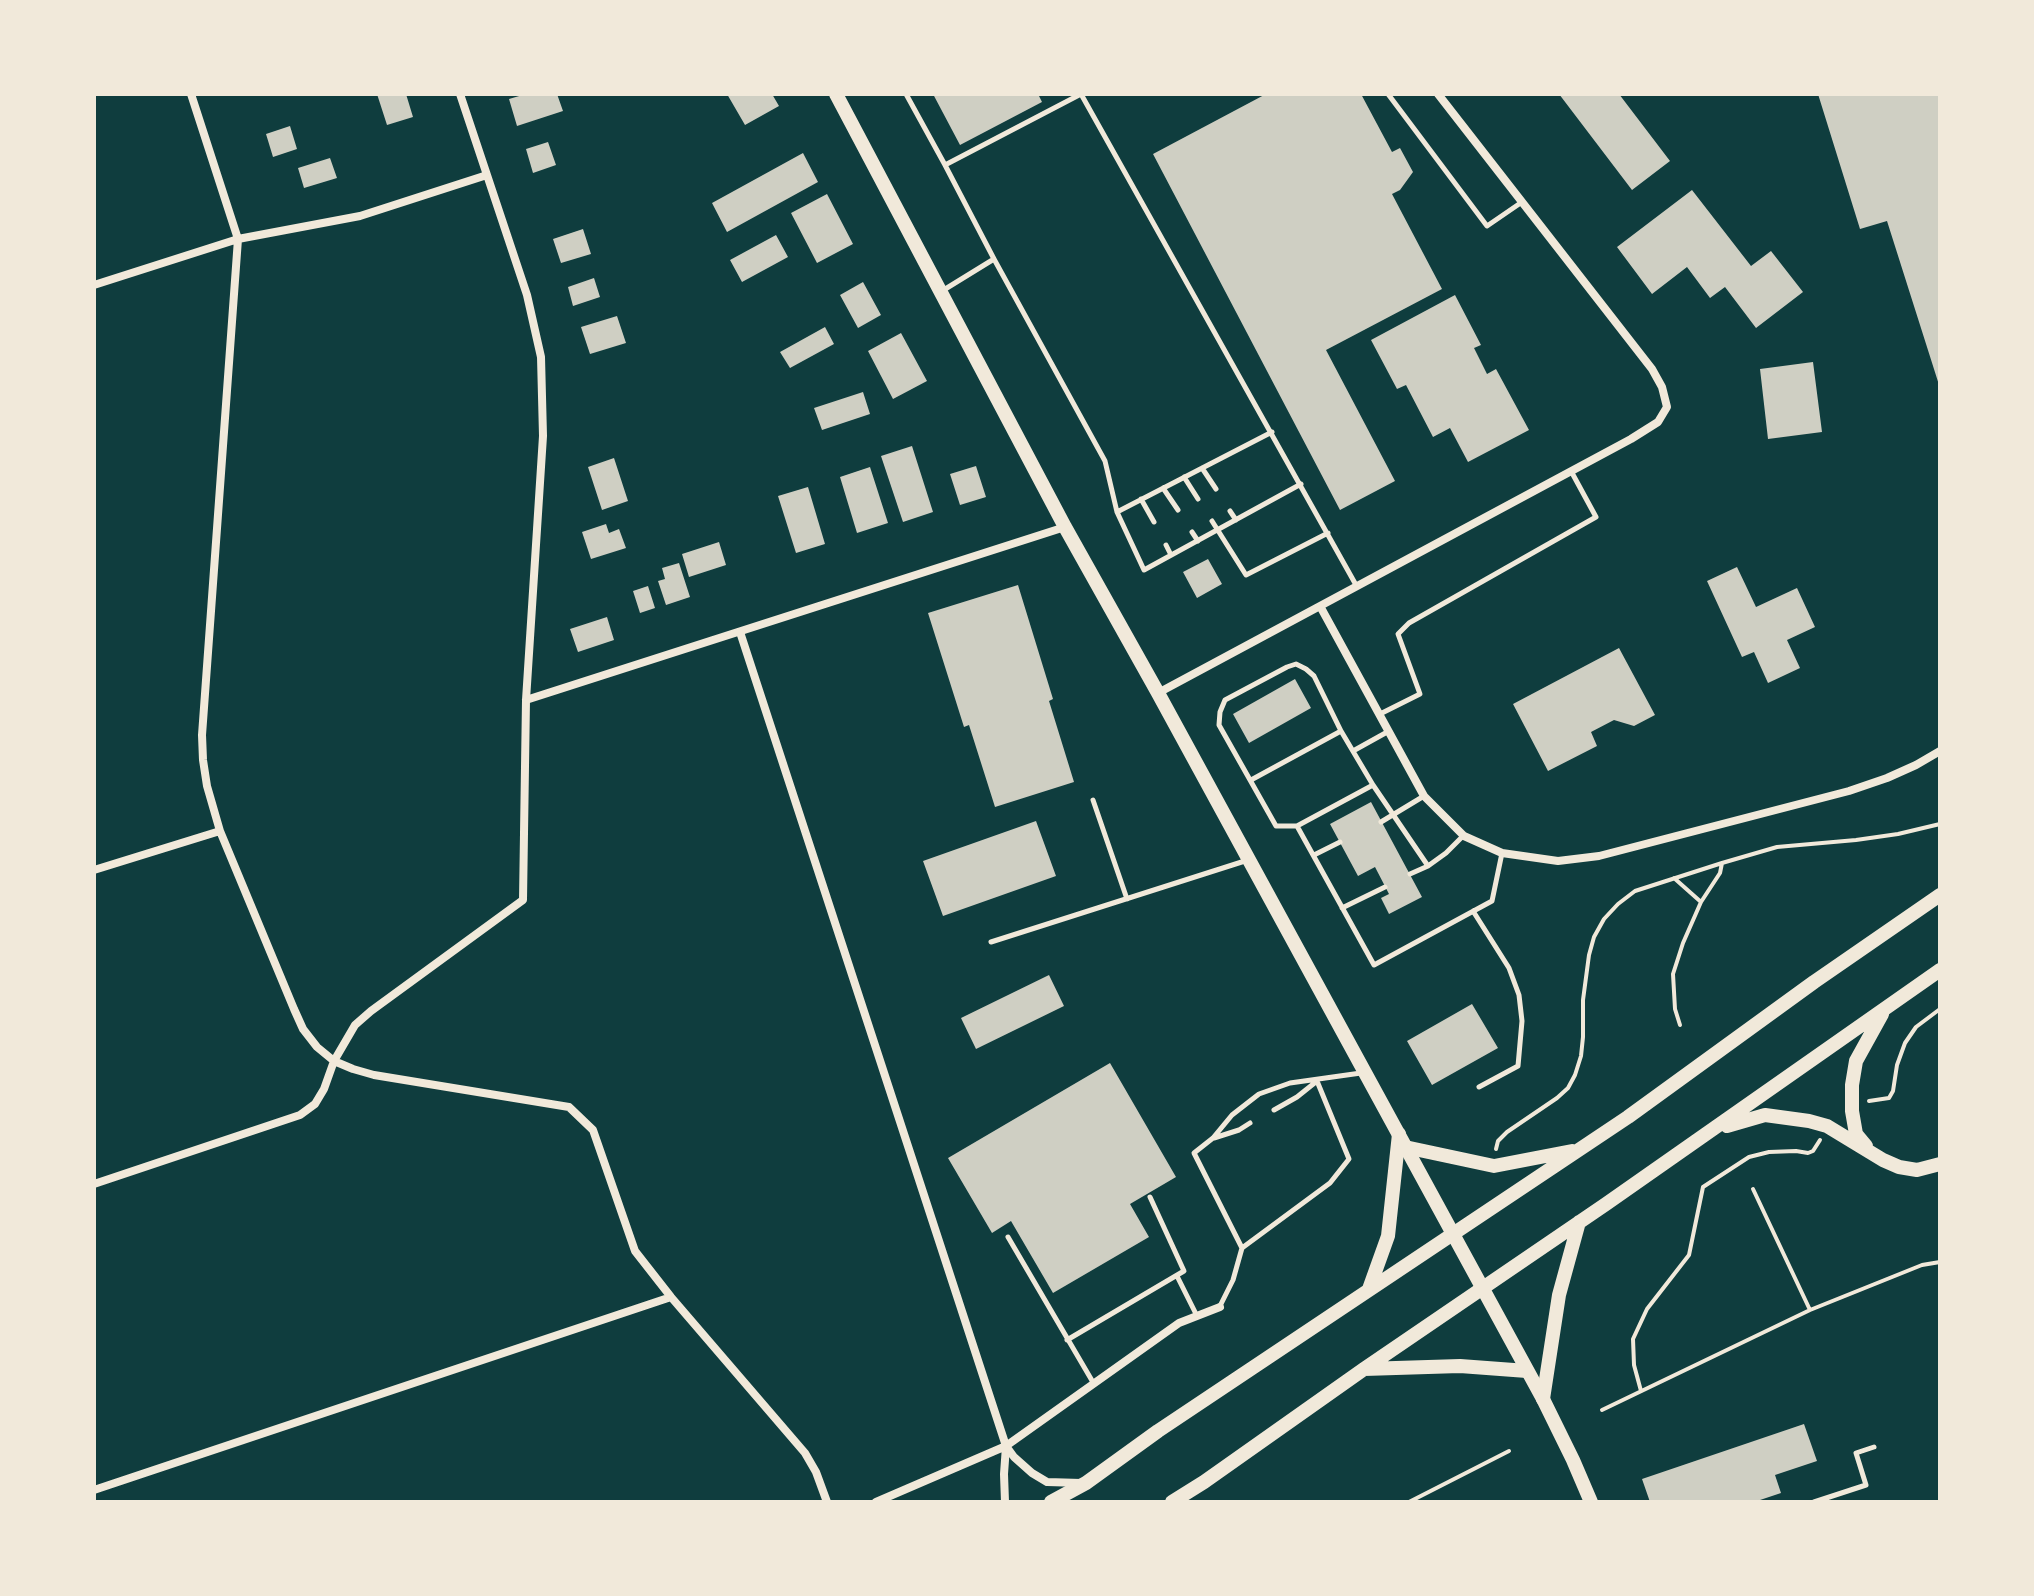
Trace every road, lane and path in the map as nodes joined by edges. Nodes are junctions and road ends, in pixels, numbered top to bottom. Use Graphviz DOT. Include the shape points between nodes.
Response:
graph roads {
  1 [pos="191,94"];
  2 [pos="460,94"];
  3 [pos="836,94"];
  4 [pos="906,94"];
  5 [pos="1081,94"];
  6 [pos="1388,94"];
  7 [pos="1438,94"];
  8 [pos="945,165"];
  9 [pos="487,175"];
  10 [pos="1522,202"];
  11 [pos="238,239"];
  12 [pos="994,259"];
  13 [pos="94,285"];
  14 [pos="941,291"];
  15 [pos="1272,432"];
  16 [pos="1202,468"];
  17 [pos="1571,471"];
  18 [pos="1184,477"];
  19 [pos="1301,484"];
  20 [pos="1163,488"];
  21 [pos="1216,489"];
  22 [pos="1141,499"];
  23 [pos="1198,499"];
  24 [pos="1178,510"];
  25 [pos="1230,511"];
  26 [pos="1117,512"];
  27 [pos="1236,520"];
  28 [pos="1212,521"];
  29 [pos="1154,522"];
  30 [pos="1065,527"];
  31 [pos="1218,529"];
  32 [pos="1192,532"];
  33 [pos="1328,533"];
  34 [pos="1198,541"];
  35 [pos="1166,545"];
  36 [pos="1171,555"];
  37 [pos="1357,586"];
  38 [pos="1320,606"];
  39 [pos="740,632"];
  40 [pos="1158,693"];
  41 [pos="526,700"];
  42 [pos="1379,714"];
  43 [pos="1341,731"];
  44 [pos="1389,731"];
  45 [pos="1353,751"];
  46 [pos="1940,751"];
  47 [pos="1251,780"];
  48 [pos="1373,785"];
  49 [pos="1424,796"];
  50 [pos="1093,800"];
  51 [pos="1393,815"];
  52 [pos="1381,822"];
  53 [pos="1940,824"];
  54 [pos="1297,826"];
  55 [pos="220,831"];
  56 [pos="1464,836"];
  57 [pos="1340,842"];
  58 [pos="1502,853"];
  59 [pos="1314,855"];
  60 [pos="1249,860"];
  61 [pos="1722,863"];
  62 [pos="1428,866"];
  63 [pos="94,870"];
  64 [pos="1410,874"];
  65 [pos="1674,878"];
  66 [pos="1385,887"];
  67 [pos="1940,895"];
  68 [pos="1127,899"];
  69 [pos="1701,902"];
  70 [pos="1342,908"];
  71 [pos="1473,911"];
  72 [pos="991,942"];
  73 [pos="1940,970"];
  74 [pos="1884,1010"];
  75 [pos="1680,1025"];
  76 [pos="334,1061"];
  77 [pos="1365,1072"];
  78 [pos="1317,1081"];
  79 [pos="1479,1087"];
  80 [pos="1274,1110"];
  81 [pos="1250,1123"];
  82 [pos="1707,1134"];
  83 [pos="1213,1138"];
  84 [pos="1402,1140"];
  85 [pos="1581,1149"];
  86 [pos="1869,1149"];
  87 [pos="1495,1151"];
  88 [pos="1940,1164"];
  89 [pos="94,1184"];
  90 [pos="1703,1187"];
  91 [pos="1753,1189"];
  92 [pos="1150,1197"];
  93 [pos="1579,1222"];
  94 [pos="1454,1235"];
  95 [pos="1008,1237"];
  96 [pos="1242,1248"];
  97 [pos="1940,1262"];
  98 [pos="1177,1276"];
  99 [pos="1483,1288"];
  100 [pos="1369,1289"];
  101 [pos="671,1297"];
  102 [pos="1220,1307"];
  103 [pos="1810,1310"];
  104 [pos="1197,1316"];
  105 [pos="1067,1340"];
  106 [pos="1364,1369"];
  107 [pos="1527,1371"];
  108 [pos="1095,1384"];
  109 [pos="1641,1391"];
  110 [pos="1543,1399"];
  111 [pos="1602,1410"];
  112 [pos="1006,1446"];
  113 [pos="1874,1447"];
  114 [pos="1509,1451"];
  115 [pos="1086,1483"];
  116 [pos="94,1490"];
  117 [pos="827,1502"];
  118 [pos="876,1502"];
  119 [pos="1005,1502"];
  120 [pos="1051,1502"];
  121 [pos="1172,1502"];
  122 [pos="1409,1502"];
  123 [pos="1591,1502"];
  124 [pos="1814,1502"];
  1 -- 11 [label="street"];
  2 -- 9 [label="street"];
  3 -- 14 [label="main road"];
  4 -- 8 [label="lane"];
  5 -- 8 [label="lane"];
  5 -- 15 [label="lane"];
  6 -- 10 [label="lane" via="1487,226"];
  7 -- 10 [label="street"];
  8 -- 12 [label="lane"];
  9 -- 11 [label="street" via="360,216"];
  9 -- 41 [label="street" via="527,295 541,357 543,436"];
  10 -- 17 [label="street" via="1652,369 1667,407 1658,422"];
  11 -- 13 [label="street"];
  11 -- 55 [label="street" via="202,735 207,786"];
  12 -- 14 [label="lane"];
  12 -- 26 [label="lane" via="1105,461"];
  14 -- 30 [label="main road"];
  15 -- 16 [label="lane"];
  15 -- 19 [label="lane"];
  16 -- 18 [label="lane"];
  16 -- 21 [label="lane"];
  17 -- 37 [label="street"];
  17 -- 42 [label="lane" via="1596,517 1409,623 1398,634 1420,694"];
  18 -- 20 [label="lane"];
  18 -- 23 [label="lane"];
  19 -- 27 [label="lane"];
  19 -- 33 [label="lane"];
  20 -- 22 [label="lane"];
  20 -- 24 [label="lane"];
  22 -- 26 [label="lane"];
  22 -- 29 [label="lane"];
  25 -- 27 [label="lane"];
  26 -- 36 [label="lane" via="1144,570"];
  27 -- 31 [label="lane"];
  28 -- 31 [label="lane"];
  30 -- 39 [label="street"];
  30 -- 40 [label="main road"];
  31 -- 33 [label="lane" via="1246,575"];
  31 -- 34 [label="lane"];
  32 -- 34 [label="lane"];
  33 -- 37 [label="lane"];
  34 -- 36 [label="lane"];
  35 -- 36 [label="lane"];
  37 -- 38 [label="street"];
  38 -- 40 [label="street"];
  38 -- 42 [label="street"];
  39 -- 41 [label="street"];
  39 -- 112 [label="street"];
  40 -- 60 [label="main road"];
  41 -- 76 [label="street" via="523,900 371,1011 355,1025"];
  42 -- 44 [label="street"];
  43 -- 45 [label="lane"];
  43 -- 47 [label="lane"];
  43 -- 47 [label="lane" via="1314,676 1296,664 1225,700 1219,725"];
  44 -- 45 [label="lane"];
  44 -- 49 [label="street"];
  45 -- 48 [label="lane"];
  46 -- 58 [label="street" via="1849,791 1599,856 1558,861"];
  47 -- 54 [label="lane" via="1276,826"];
  48 -- 51 [label="lane"];
  48 -- 54 [label="lane"];
  49 -- 51 [label="lane"];
  49 -- 56 [label="street"];
  50 -- 68 [label="lane"];
  51 -- 52 [label="lane"];
  51 -- 62 [label="lane"];
  53 -- 61 [label="path" via="1856,840 1777,847"];
  54 -- 59 [label="lane"];
  55 -- 63 [label="street"];
  55 -- 76 [label="street" via="303,1029"];
  56 -- 58 [label="street"];
  56 -- 62 [label="lane"];
  57 -- 59 [label="lane"];
  58 -- 71 [label="lane" via="1492,901"];
  59 -- 70 [label="lane"];
  60 -- 68 [label="lane"];
  60 -- 77 [label="main road"];
  61 -- 65 [label="path"];
  61 -- 69 [label="path"];
  62 -- 64 [label="lane"];
  65 -- 69 [label="path"];
  65 -- 87 [label="path" via="1635,891 1604,919 1589,955 1575,1075 1557,1098 1507,1132"];
  66 -- 70 [label="lane"];
  67 -- 85 [label="main road"];
  68 -- 72 [label="lane"];
  69 -- 75 [label="path" via="1673,974"];
  70 -- 71 [label="lane" via="1374,965"];
  71 -- 79 [label="lane" via="1509,968 1522,1021 1518,1066"];
  73 -- 74 [label="main road"];
  74 -- 82 [label="main road"];
  74 -- 86 [label="main road" via="1856,1061 1852,1085 1856,1134"];
  76 -- 89 [label="street" via="315,1104 300,1115"];
  76 -- 101 [label="street" via="374,1075 569,1107 593,1130 635,1251"];
  77 -- 78 [label="lane"];
  77 -- 84 [label="main road"];
  78 -- 80 [label="lane"];
  78 -- 83 [label="lane" via="1259,1094"];
  78 -- 96 [label="lane" via="1349,1159 1330,1183"];
  81 -- 83 [label="lane"];
  82 -- 86 [label="main road" via="1765,1115 1825,1125"];
  82 -- 93 [label="main road"];
  83 -- 96 [label="lane" via="1194,1153"];
  84 -- 85 [label="main road" via="1494,1166"];
  84 -- 94 [label="main road"];
  84 -- 100 [label="main road" via="1388,1236"];
  85 -- 94 [label="main road"];
  86 -- 88 [label="main road" via="1899,1167 1917,1170"];
  90 -- 109 [label="path" via="1689,1255 1647,1309 1633,1339"];
  91 -- 103 [label="path"];
  92 -- 98 [label="lane" via="1184,1271"];
  93 -- 99 [label="main road"];
  93 -- 110 [label="main road" via="1559,1295"];
  94 -- 99 [label="main road"];
  94 -- 100 [label="main road"];
  95 -- 105 [label="lane"];
  96 -- 102 [label="lane"];
  97 -- 103 [label="path"];
  98 -- 104 [label="lane"];
  98 -- 105 [label="lane"];
  99 -- 106 [label="main road"];
  99 -- 107 [label="main road"];
  100 -- 115 [label="main road"];
  101 -- 116 [label="street"];
  101 -- 117 [label="street" via="805,1453"];
  102 -- 104 [label="street"];
  103 -- 109 [label="path"];
  104 -- 108 [label="street" via="1179,1323"];
  105 -- 108 [label="lane"];
  106 -- 107 [label="main road" via="1460,1366"];
  106 -- 121 [label="main road"];
  107 -- 110 [label="main road"];
  108 -- 112 [label="street"];
  109 -- 111 [label="path"];
  110 -- 123 [label="main road"];
  112 -- 115 [label="street" via="1047,1482"];
  112 -- 118 [label="street"];
  112 -- 119 [label="street"];
  113 -- 124 [label="lane" via="1856,1453 1866,1485"];
  114 -- 122 [label="path"];
  115 -- 120 [label="main road"];
}
